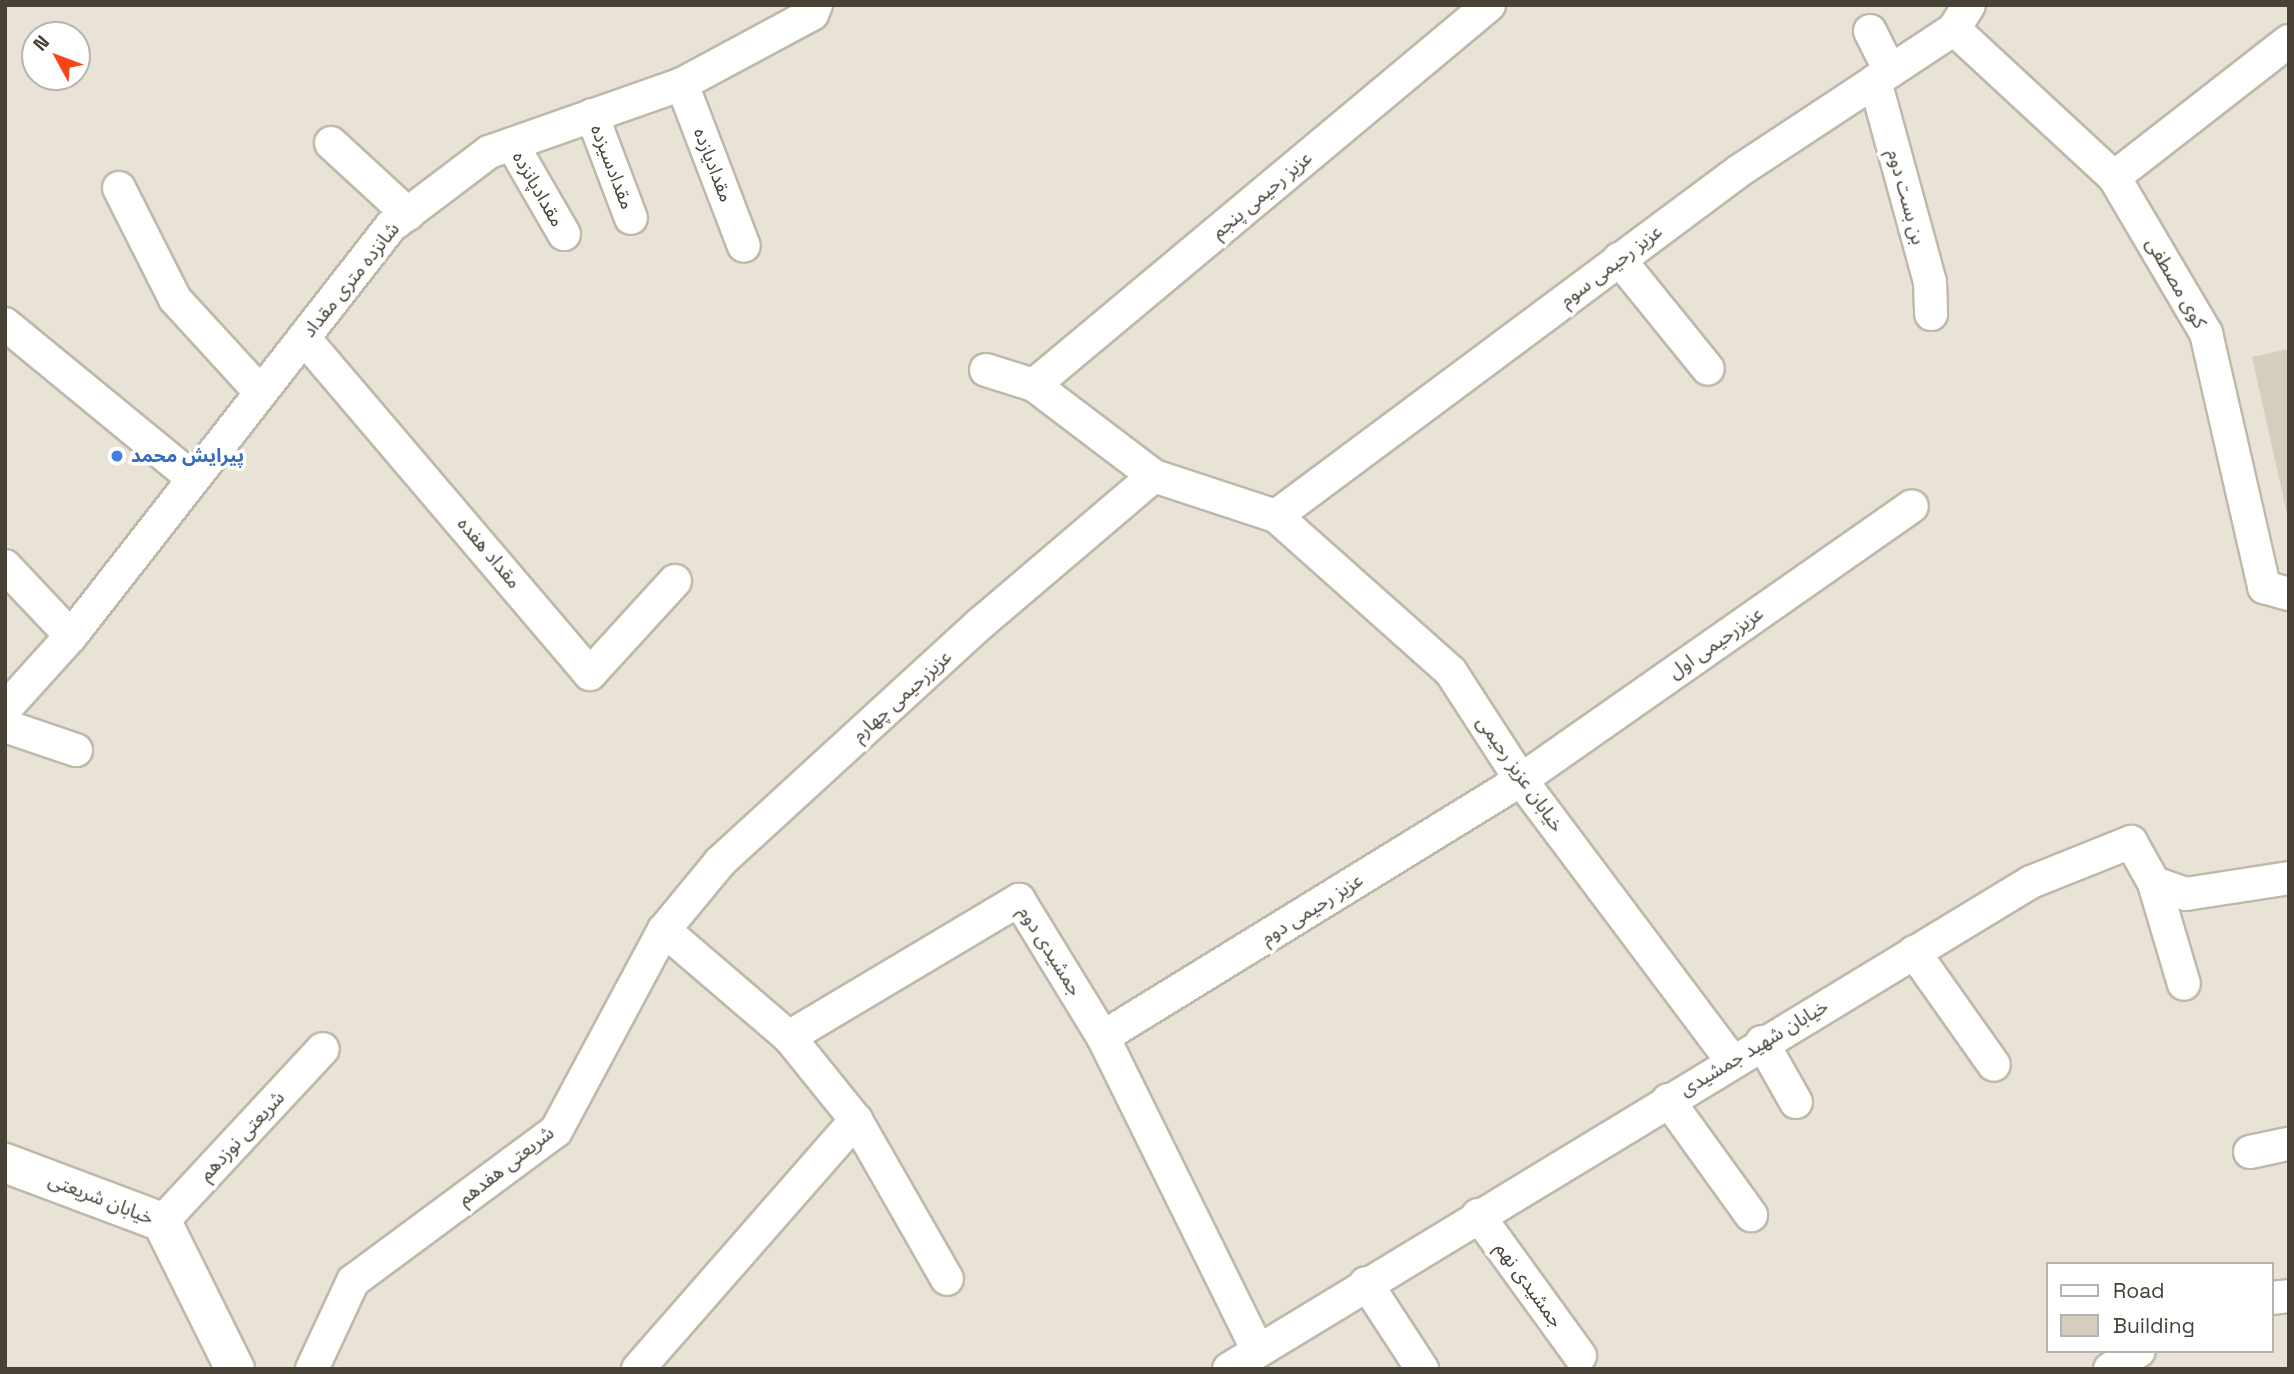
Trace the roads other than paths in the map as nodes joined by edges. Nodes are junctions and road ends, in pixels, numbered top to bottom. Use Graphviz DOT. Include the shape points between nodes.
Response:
graph roads {
  1 [pos="816,5"];
  2 [pos="1489,5"];
  3 [pos="1961,17"];
  4 [pos="1870,30"];
  5 [pos="2284,54"];
  6 [pos="1882,76"];
  7 [pos="681,84"];
  8 [pos="592,115"];
  9 [pos="331,143"];
  10 [pos="512,144"];
  11 [pos="2114,177"];
  12 [pos="119,188"];
  13 [pos="408,214"];
  14 [pos="631,218"];
  15 [pos="564,234"];
  16 [pos="744,246"];
  17 [pos="1619,260"];
  18 [pos="1931,314"];
  19 [pos="5,324"];
  20 [pos="304,338"];
  21 [pos="1708,369"];
  22 [pos="986,370"];
  23 [pos="1034,385"];
  24 [pos="261,393"];
  25 [pos="1154,476"];
  26 [pos="194,479"];
  27 [pos="1912,506"];
  28 [pos="1276,516"];
  29 [pos="5,566"];
  30 [pos="675,581"];
  31 [pos="2289,594"];
  32 [pos="71,636"];
  33 [pos="5,709"];
  34 [pos="5,726"];
  35 [pos="76,750"];
  36 [pos="1521,780"];
  37 [pos="2289,878"];
  38 [pos="2154,883"];
  39 [pos="664,930"];
  40 [pos="1914,952"];
  41 [pos="2184,984"];
  42 [pos="789,1037"];
  43 [pos="1103,1037"];
  44 [pos="1762,1042"];
  45 [pos="323,1049"];
  46 [pos="1732,1061"];
  47 [pos="1994,1065"];
  48 [pos="1668,1100"];
  49 [pos="1796,1102"];
  50 [pos="856,1120"];
  51 [pos="2289,1144"];
  52 [pos="2250,1152"];
  53 [pos="5,1163"];
  54 [pos="1478,1215"];
  55 [pos="1751,1215"];
  56 [pos="162,1222"];
  57 [pos="947,1279"];
  58 [pos="1366,1283"];
  59 [pos="1257,1349"];
  60 [pos="2136,1353"];
  61 [pos="1580,1356"];
  62 [pos="235,1369"];
  63 [pos="312,1369"];
  64 [pos="638,1369"];
  65 [pos="1228,1369"];
  66 [pos="1422,1369"];
  67 [pos="2110,1369"];
  1 -- 7 [label="street, شانزده متری مقداد" via="812,15"];
  2 -- 23 [label="street, عزیز رحیمی پنجم"];
  3 -- 6 [label="street, عزیز رحیمی سوم"];
  3 -- 11 [label="street"];
  4 -- 6 [label="street, بن بست دوم"];
  5 -- 11 [label="street"];
  6 -- 17 [label="street, عزیز رحیمی سوم" via="1739,171"];
  6 -- 18 [label="street, بن بست دوم" via="1930,282"];
  7 -- 8 [label="street, شانزده متری مقداد"];
  7 -- 16 [label="street, مقدادیازده"];
  8 -- 10 [label="street, شانزده متری مقداد"];
  8 -- 14 [label="street, مقدادسیزده"];
  9 -- 13 [label="street"];
  10 -- 13 [label="street, شانزده متری مقداد" via="489,152"];
  10 -- 15 [label="street, مقدادپانزده"];
  11 -- 31 [label="street, کوی مصطفی" via="2206,333 2264,587"];
  12 -- 24 [label="street" via="175,299"];
  13 -- 20 [label="street, شانزده متری مقداد" via="391,226"];
  17 -- 21 [label="street"];
  17 -- 28 [label="street, عزیز رحیمی سوم"];
  19 -- 26 [label="street"];
  20 -- 24 [label="street, شانزده متری مقداد"];
  20 -- 30 [label="street, مقداد هفده" via="590,674"];
  22 -- 23 [label="street"];
  23 -- 25 [label="street"];
  24 -- 26 [label="street, شانزده متری مقداد"];
  25 -- 28 [label="street"];
  25 -- 39 [label="street, عزیزرحیمی چهارم" via="981,623 720,862"];
  26 -- 32 [label="street, شانزده متری مقداد"];
  27 -- 36 [label="street, عزیزرحیمی اول"];
  28 -- 36 [label="street, خیابان عزیز رحیمی" via="1451,672"];
  29 -- 32 [label="street"];
  32 -- 33 [label="street, شانزده متری مقداد"];
  34 -- 35 [label="street"];
  36 -- 43 [label="street, عزیز رحیمی دوم"];
  36 -- 46 [label="street, خیابان عزیز رحیمی"];
  37 -- 38 [label="street" via="2186,894"];
  38 -- 40 [label="street, خیابان شهید جمشیدی" via="2131,842 2031,882"];
  38 -- 41 [label="street"];
  39 -- 42 [label="street"];
  39 -- 63 [label="street, شریعتی هفدهم" via="556,1131 353,1281"];
  40 -- 44 [label="street, خیابان شهید جمشیدی"];
  40 -- 47 [label="street"];
  42 -- 43 [label="street, جمشیدی دوم" via="1018,900"];
  42 -- 50 [label="street"];
  43 -- 59 [label="street, جمشیدی دوم"];
  44 -- 46 [label="street, خیابان شهید جمشیدی"];
  44 -- 49 [label="street"];
  45 -- 56 [label="street, شریعتی نوزدهم"];
  46 -- 48 [label="street, خیابان شهید جمشیدی"];
  48 -- 54 [label="street, خیابان شهید جمشیدی"];
  48 -- 55 [label="street"];
  50 -- 57 [label="street"];
  50 -- 64 [label="street"];
  51 -- 52 [label="street"];
  53 -- 56 [label="street, خیابان شریعتی"];
  54 -- 58 [label="street, خیابان شهید جمشیدی"];
  54 -- 61 [label="street, جمشیدی نهم"];
  56 -- 62 [label="street, خیابان شریعتی"];
  58 -- 59 [label="street, خیابان شهید جمشیدی"];
  58 -- 66 [label="street"];
  59 -- 65 [label="street, خیابان شهید جمشیدی"];
  60 -- 67 [label="street"];
}
